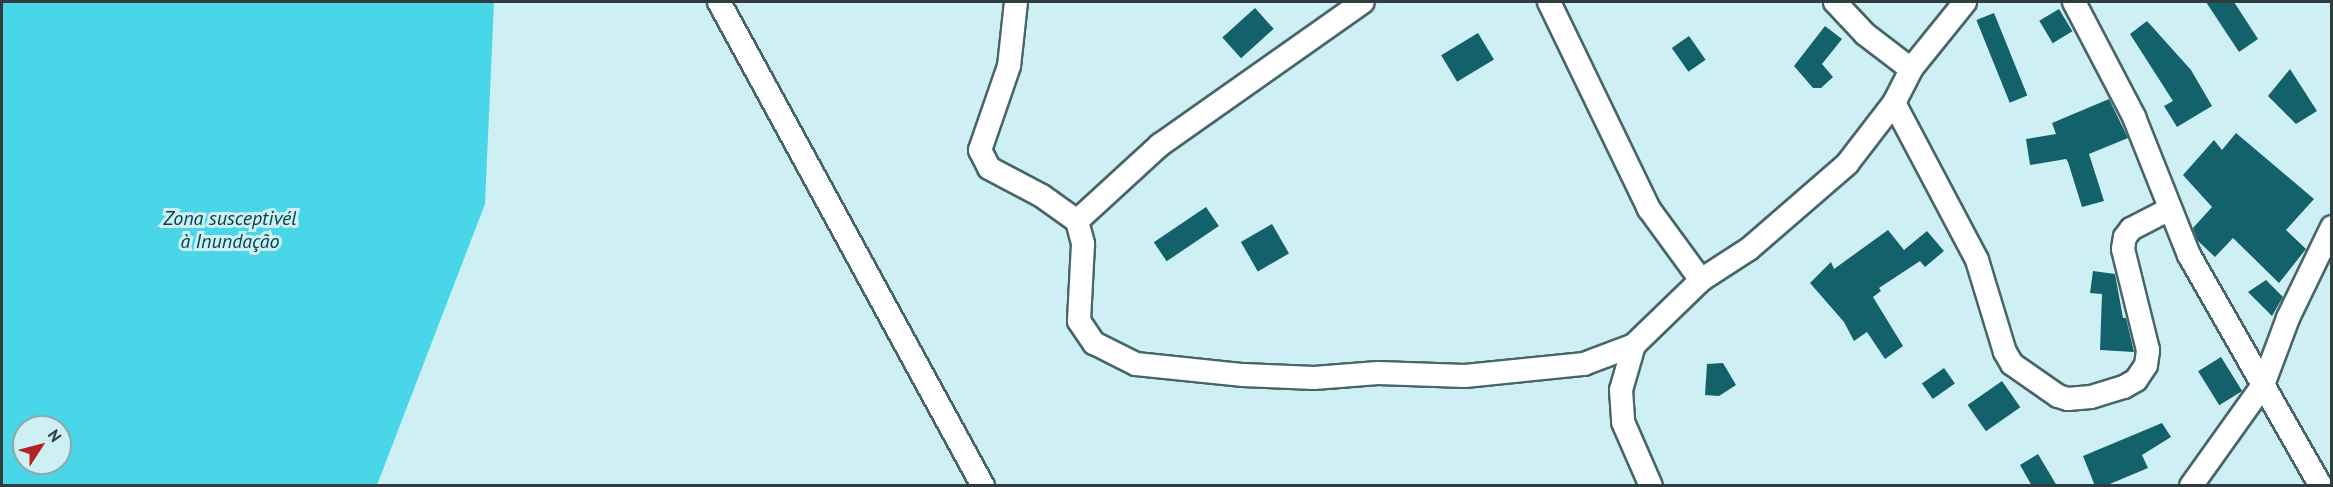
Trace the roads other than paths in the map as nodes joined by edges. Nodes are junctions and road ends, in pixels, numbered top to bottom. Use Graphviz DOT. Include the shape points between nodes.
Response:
graph roads {
  1 [pos="720,2"];
  2 [pos="1016,2"];
  3 [pos="1363,2"];
  4 [pos="1549,2"];
  5 [pos="1834,2"];
  6 [pos="1965,2"];
  7 [pos="2074,2"];
  8 [pos="1911,69"];
  9 [pos="1894,103"];
  10 [pos="2168,210"];
  11 [pos="1077,221"];
  12 [pos="2331,227"];
  13 [pos="1701,280"];
  14 [pos="1634,345"];
  15 [pos="2263,385"];
  16 [pos="983,486"];
  17 [pos="1651,486"];
  18 [pos="2191,486"];
  19 [pos="2321,486"];
  1 -- 16 [label="street"];
  2 -- 11 [label="street" via="1009,66 980,150 989,168 1042,196"];
  3 -- 11 [label="street" via="1160,145"];
  4 -- 13 [label="street" via="1649,209"];
  5 -- 8 [label="street" via="1865,34"];
  6 -- 8 [label="street"];
  7 -- 10 [label="street" via="2134,117"];
  8 -- 9 [label="street"];
  9 -- 10 [label="street" via="1977,260 2005,352 2012,364 2058,396 2091,397 2124,387 2136,380 2146,365 2148,350 2124,243 2131,230"];
  9 -- 13 [label="street" via="1847,164 1749,249"];
  10 -- 15 [label="street"];
  11 -- 14 [label="street" via="1083,244 1079,321 1094,343 1136,364 1243,375 1465,376 1584,364"];
  12 -- 15 [label="street" via="2288,318"];
  13 -- 14 [label="street"];
  14 -- 17 [label="street" via="1621,390 1623,422"];
  15 -- 18 [label="street"];
  15 -- 19 [label="street"];
}
